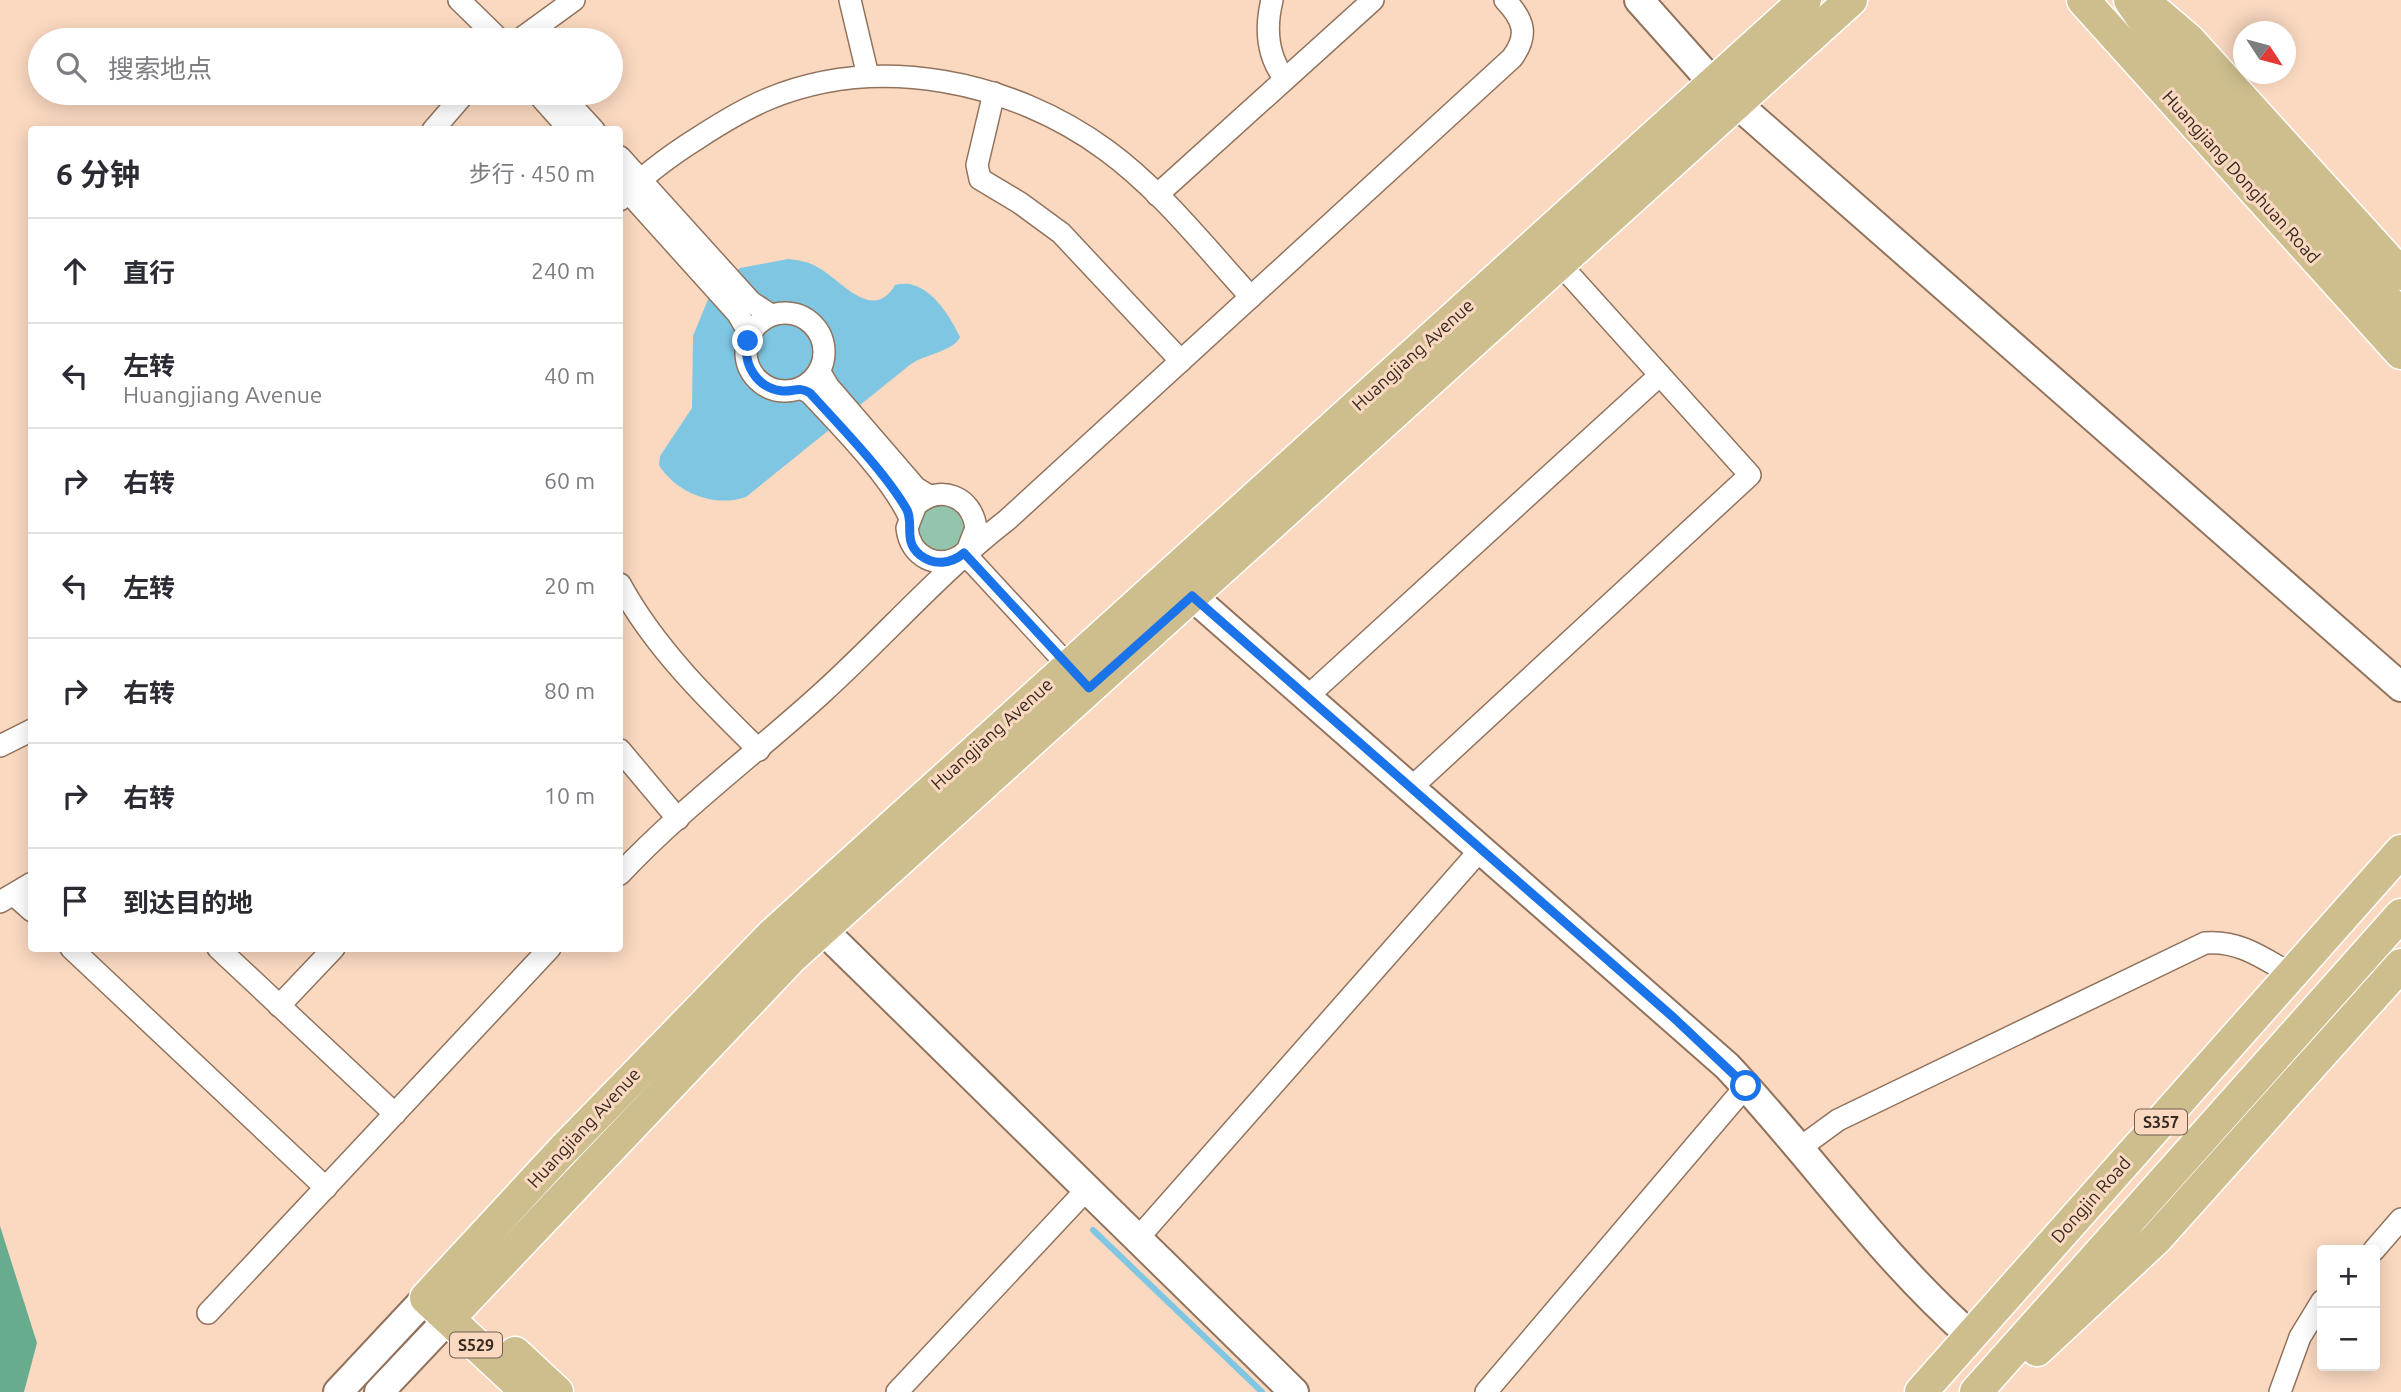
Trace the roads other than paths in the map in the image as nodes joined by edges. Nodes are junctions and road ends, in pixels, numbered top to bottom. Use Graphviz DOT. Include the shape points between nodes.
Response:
graph roads {
  1 [pos="460,0"];
  2 [pos="574,0"];
  3 [pos="850,0"];
  4 [pos="1272,0"];
  5 [pos="1373,0"];
  6 [pos="1505,0"];
  7 [pos="1639,0"];
  8 [pos="1805,0"];
  9 [pos="1851,0"];
  10 [pos="2083,0"];
  11 [pos="2130,0"];
  12 [pos="2142,0"];
  13 [pos="488,28"];
  14 [pos="536,28"];
  15 [pos="868,76"];
  16 [pos="1285,79"];
  17 [pos="1713,83"];
  18 [pos="994,93"];
  19 [pos="1737,104"];
  20 [pos="455,105"];
  21 [pos="548,105"];
  22 [pos="571,105"];
  23 [pos="436,126"];
  24 [pos="566,126"];
  25 [pos="590,126"];
  26 [pos="623,171"];
  27 [pos="627,189"];
  28 [pos="1157,195"];
  29 [pos="1560,264"];
  30 [pos="2401,274"];
  31 [pos="720,281"];
  32 [pos="1251,297"];
  33 [pos="771,316"];
  34 [pos="2401,316"];
  35 [pos="750,335"];
  36 [pos="2401,354"];
  37 [pos="1181,361"];
  38 [pos="819,371"];
  39 [pos="1660,375"];
  40 [pos="801,388"];
  41 [pos="861,439"];
  42 [pos="929,496"];
  43 [pos="909,516"];
  44 [pos="965,553"];
  45 [pos="623,589"];
  46 [pos="1192,596"];
  47 [pos="1068,665"];
  48 [pos="2401,687"];
  49 [pos="1089,688"];
  50 [pos="1308,696"];
  51 [pos="28,732"];
  52 [pos="0,746"];
  53 [pos="758,750"];
  54 [pos="623,754"];
  55 [pos="1412,787"];
  56 [pos="678,819"];
  57 [pos="1482,848"];
  58 [pos="2401,851"];
  59 [pos="623,871"];
  60 [pos="15,893"];
  61 [pos="28,907"];
  62 [pos="2401,915"];
  63 [pos="823,930"];
  64 [pos="75,952"];
  65 [pos="229,952"];
  66 [pos="330,952"];
  67 [pos="546,952"];
  68 [pos="2401,965"];
  69 [pos="2291,974"];
  70 [pos="279,1006"];
  71 [pos="1746,1086"];
  72 [pos="395,1114"];
  73 [pos="1801,1147"];
  74 [pos="326,1188"];
  75 [pos="1089,1188"];
  76 [pos="2401,1219"];
  77 [pos="1139,1237"];
  78 [pos="2378,1245"];
  79 [pos="444,1301"];
  80 [pos="2318,1308"];
  81 [pos="208,1313"];
  82 [pos="1971,1336"];
  83 [pos="338,1392"];
  84 [pos="379,1392"];
  85 [pos="527,1392"];
  86 [pos="557,1392"];
  87 [pos="897,1392"];
  88 [pos="1294,1392"];
  89 [pos="1486,1392"];
  90 [pos="1921,1392"];
  91 [pos="1976,1392"];
  92 [pos="1989,1392"];
  93 [pos="2280,1392"];
  1 -- 13 [label="street"];
  2 -- 14 [label="street"];
  3 -- 15 [label="street"];
  4 -- 16 [label="street" via="1268,47"];
  5 -- 16 [label="street"];
  6 -- 32 [label="street" via="1524,30 1522,44 1512,58"];
  7 -- 17 [label="street"];
  8 -- 17 [label="main road, Huangjiang Avenue"];
  9 -- 19 [label="main road, Huangjiang Avenue"];
  10 -- 36 [label="main road, Huangjiang Donghuan Road"];
  11 -- 34 [label="main road" via="2168,56"];
  12 -- 30 [label="main road" via="2189,40"];
  15 -- 18 [label="street" via="970,84"];
  15 -- 27 [label="street" via="770,98 727,119"];
  16 -- 28 [label="street"];
  17 -- 47 [label="main road, Huangjiang Avenue"];
  18 -- 28 [label="street" via="1044,113 1103,148"];
  18 -- 37 [label="street" via="977,165 980,180 1070,241"];
  19 -- 29 [label="main road, Huangjiang Avenue"];
  19 -- 48 [label="street"];
  20 -- 23 [label="street"];
  21 -- 24 [label="street"];
  22 -- 25 [label="street"];
  26 -- 27 [label="street"];
  27 -- 31 [label="street"];
  28 -- 32 [label="street"];
  29 -- 39 [label="street"];
  29 -- 46 [label="main road, Huangjiang Avenue"];
  31 -- 33 [label="street"];
  31 -- 35 [label="street"];
  32 -- 37 [label="street"];
  33 -- 35 [label="street"];
  33 -- 38 [label="street" via="792,313 814,324 824,347"];
  35 -- 40 [label="street" via="747,359 758,380 782,391"];
  37 -- 44 [label="street"];
  38 -- 40 [label="street"];
  38 -- 41 [label="street"];
  39 -- 50 [label="street"];
  39 -- 55 [label="street" via="1750,475"];
  40 -- 41 [label="street"];
  41 -- 42 [label="street"];
  41 -- 43 [label="street"];
  42 -- 43 [label="street"];
  42 -- 44 [label="street" via="951,495 971,510 976,528"];
  43 -- 44 [label="street" via="908,535 921,556 939,563"];
  44 -- 47 [label="street"];
  44 -- 53 [label="street" via="864,655"];
  45 -- 53 [label="street" via="686,674"];
  46 -- 49 [label="main road, Huangjiang Avenue"];
  46 -- 50 [label="street"];
  47 -- 49 [label="street"];
  47 -- 79 [label="main road, Huangjiang Avenue" via="773,934 664,1044"];
  49 -- 63 [label="main road, Huangjiang Avenue"];
  50 -- 55 [label="street"];
  51 -- 52 [label="street"];
  53 -- 56 [label="street"];
  54 -- 56 [label="street"];
  55 -- 57 [label="street"];
  56 -- 59 [label="street"];
  57 -- 71 [label="street"];
  57 -- 77 [label="street"];
  58 -- 69 [label="main road, Dongjin Road / S357"];
  60 -- 61 [label="street"];
  62 -- 91 [label="main road, S357"];
  63 -- 75 [label="street"];
  63 -- 79 [label="main road, Huangjiang Avenue"];
  64 -- 74 [label="street"];
  65 -- 70 [label="street"];
  66 -- 70 [label="street"];
  67 -- 72 [label="street"];
  68 -- 92 [label="main road" via="2219,1171 2118,1277"];
  69 -- 73 [label="street" via="2239,945 2205,943 1838,1120"];
  69 -- 82 [label="main road, Dongjin Road / S357"];
  70 -- 72 [label="street"];
  71 -- 73 [label="street"];
  71 -- 89 [label="street"];
  72 -- 74 [label="street"];
  73 -- 82 [label="street" via="1913,1280"];
  74 -- 81 [label="street"];
  75 -- 77 [label="street"];
  75 -- 87 [label="street"];
  76 -- 78 [label="street"];
  77 -- 88 [label="street"];
  79 -- 83 [label="street, Huangjiang Avenue"];
  79 -- 84 [label="street, Huangjiang Avenue"];
  79 -- 85 [label="main road, S529"];
  79 -- 86 [label="main road, S529"];
  80 -- 93 [label="street" via="2300,1337"];
  82 -- 90 [label="main road, Dongjin Road / S357"];
}
